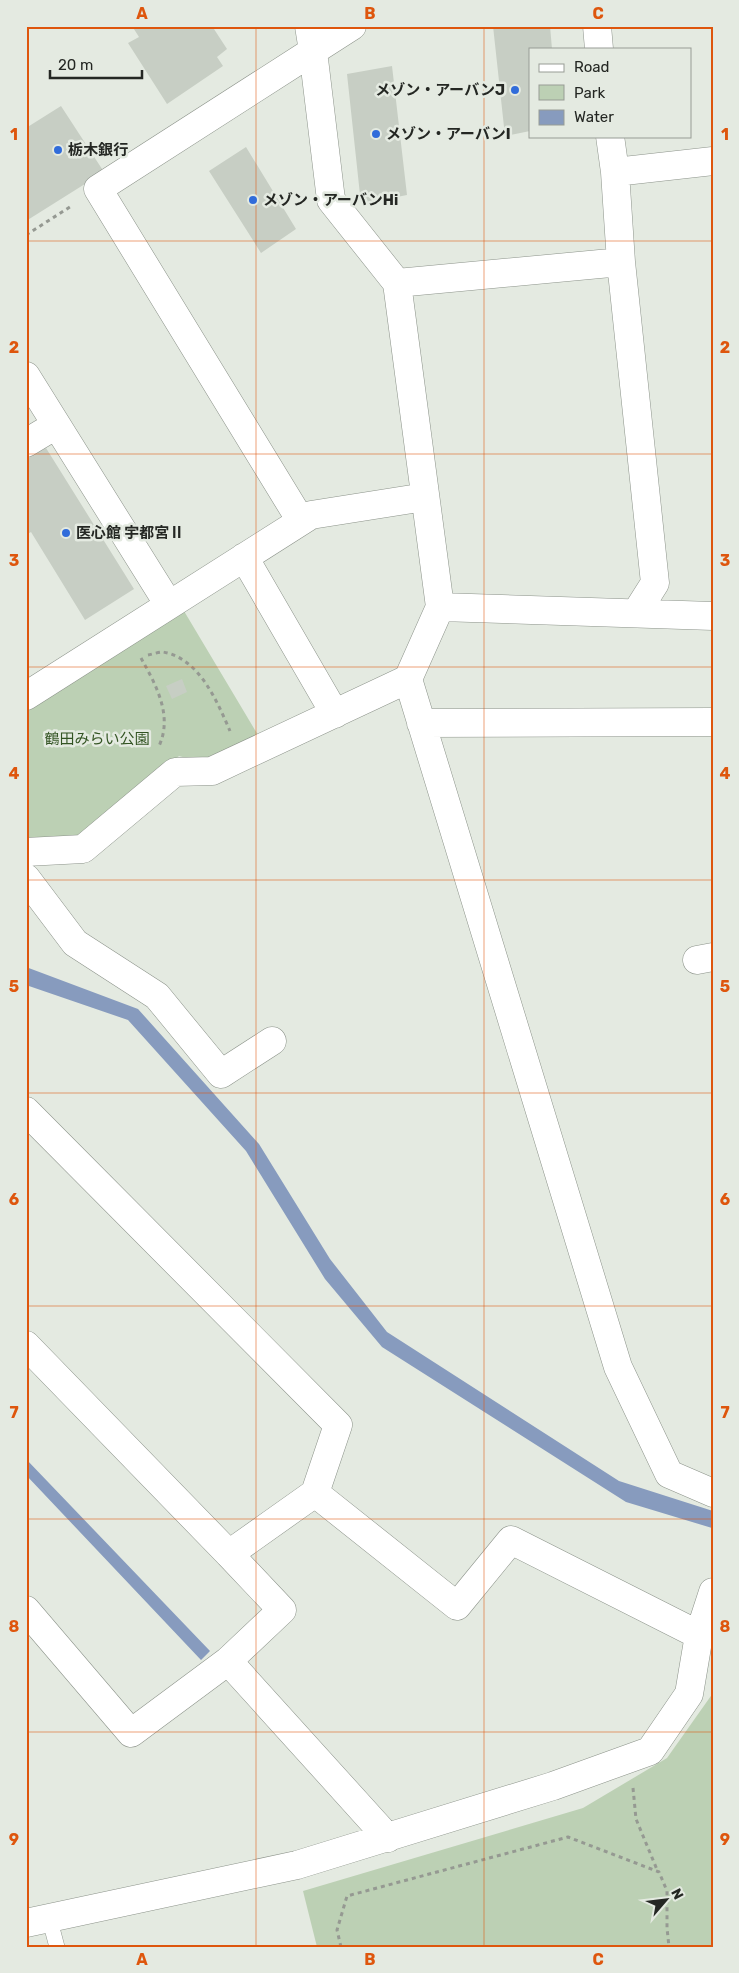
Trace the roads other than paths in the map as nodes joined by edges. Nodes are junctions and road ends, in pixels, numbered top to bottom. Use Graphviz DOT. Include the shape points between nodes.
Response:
graph roads {
  1 [pos="352,26"];
  2 [pos="596,26"];
  3 [pos="311,39"];
  4 [pos="599,48"];
  5 [pos="610,138"];
  6 [pos="713,161"];
  7 [pos="615,172"];
  8 [pos="621,262"];
  9 [pos="398,284"];
  10 [pos="26,376"];
  11 [pos="56,425"];
  12 [pos="26,443"];
  13 [pos="426,496"];
  14 [pos="300,521"];
  15 [pos="244,557"];
  16 [pos="169,605"];
  17 [pos="440,607"];
  18 [pos="636,613"];
  19 [pos="713,616"];
  20 [pos="408,679"];
  21 [pos="26,696"];
  22 [pos="335,714"];
  23 [pos="713,722"];
  24 [pos="421,723"];
  25 [pos="26,852"];
  26 [pos="26,878"];
  27 [pos="272,1041"];
  28 [pos="26,1111"];
  29 [pos="26,1345"];
  30 [pos="315,1493"];
  31 [pos="713,1493"];
  32 [pos="229,1554"];
  33 [pos="713,1592"];
  34 [pos="26,1610"];
  35 [pos="699,1635"];
  36 [pos="228,1661"];
  37 [pos="388,1838"];
  38 [pos="38,1920"];
  39 [pos="57,1947"];
  1 -- 3 [label="street"];
  2 -- 4 [label="street"];
  3 -- 9 [label="street" via="331,200"];
  3 -- 14 [label="street" via="98,189"];
  5 -- 7 [label="street"];
  6 -- 7 [label="street"];
  7 -- 8 [label="street"];
  8 -- 9 [label="street"];
  8 -- 18 [label="street" via="655,583"];
  9 -- 13 [label="street"];
  10 -- 11 [label="street"];
  11 -- 12 [label="street"];
  11 -- 16 [label="street"];
  13 -- 14 [label="street" via="310,515"];
  13 -- 17 [label="street"];
  14 -- 15 [label="street"];
  15 -- 16 [label="street"];
  15 -- 22 [label="street"];
  16 -- 21 [label="street"];
  17 -- 18 [label="street"];
  17 -- 20 [label="street"];
  18 -- 19 [label="street"];
  20 -- 22 [label="street"];
  20 -- 24 [label="street"];
  22 -- 25 [label="street" via="212,771 175,772 83,849"];
  23 -- 24 [label="street"];
  24 -- 31 [label="street" via="618,1367 669,1474"];
  26 -- 27 [label="street" via="75,943 157,996 221,1074"];
  28 -- 30 [label="street" via="338,1425"];
  29 -- 32 [label="street"];
  30 -- 32 [label="street"];
  30 -- 35 [label="street" via="457,1606 511,1540"];
  32 -- 36 [label="street" via="282,1610"];
  33 -- 35 [label="street"];
  34 -- 36 [label="street" via="131,1733"];
  35 -- 37 [label="street" via="689,1694 650,1751"];
  36 -- 37 [label="street"];
  37 -- 38 [label="street" via="297,1865"];
  38 -- 39 [label="lane"];
}
